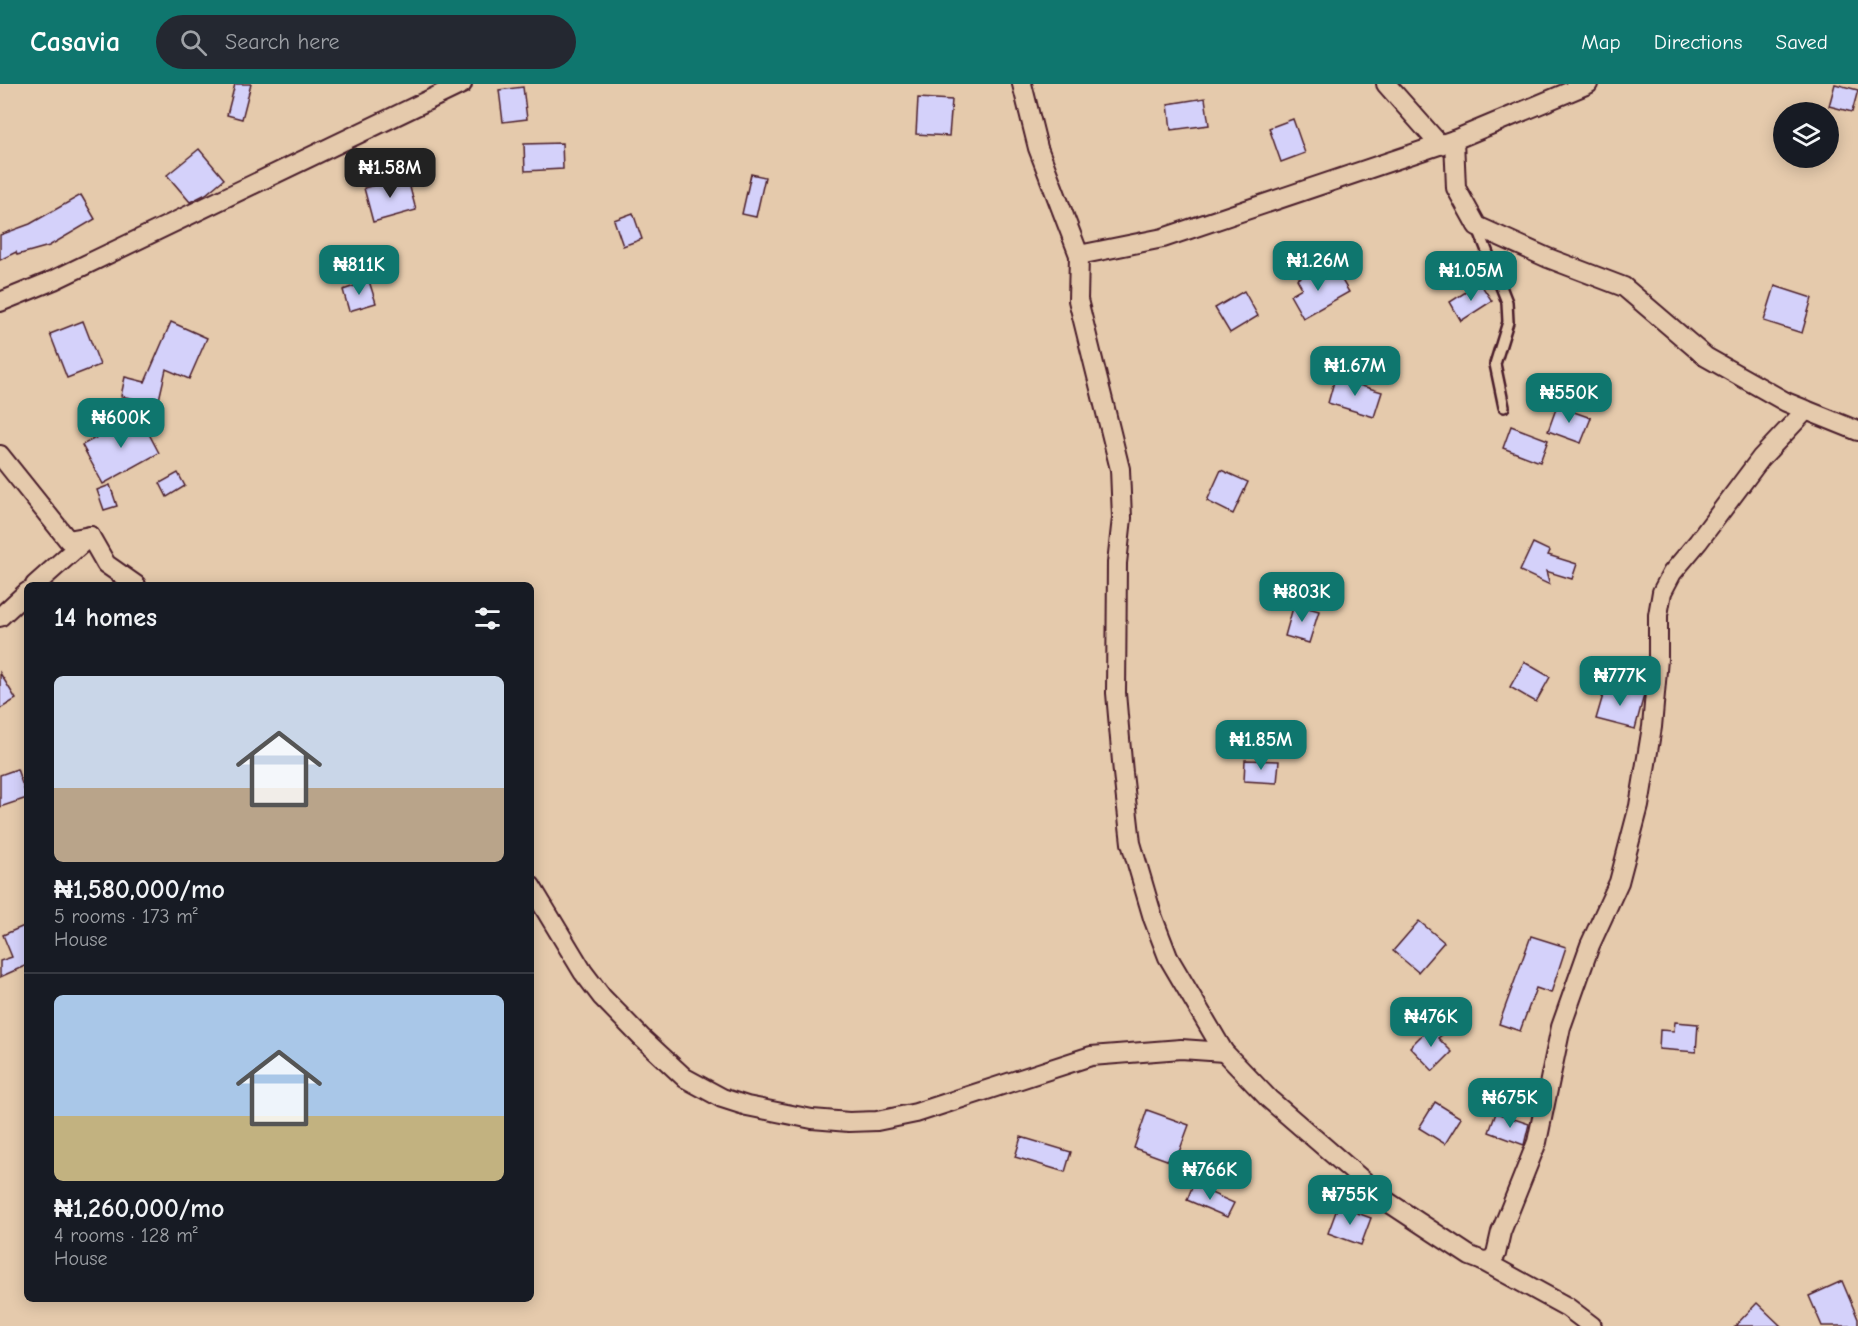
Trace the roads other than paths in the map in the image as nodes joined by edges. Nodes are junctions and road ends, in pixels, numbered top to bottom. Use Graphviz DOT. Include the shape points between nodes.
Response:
graph roads {
  1 [pos="462,84"];
  2 [pos="1022,84"];
  3 [pos="1386,84"];
  4 [pos="1588,84"];
  5 [pos="1447,142"];
  6 [pos="1477,226"];
  7 [pos="1079,255"];
  8 [pos="0,302"];
  9 [pos="1504,407"];
  10 [pos="1806,410"];
  11 [pos="1858,431"];
  12 [pos="0,455"];
  13 [pos="90,536"];
  14 [pos="38,582"];
  15 [pos="132,582"];
  16 [pos="24,595"];
  17 [pos="0,616"];
  18 [pos="534,891"];
  19 [pos="1224,1052"];
  20 [pos="1483,1261"];
  21 [pos="1592,1326"];
  1 -- 8 [label="street" via="54,280"];
  2 -- 7 [label="street" via="1038,148"];
  3 -- 5 [label="street"];
  4 -- 5 [label="street"];
  5 -- 6 [label="street" via="1456,188"];
  5 -- 7 [label="street" via="1163,238"];
  6 -- 9 [label="lane" via="1507,302 1508,322 1495,364"];
  6 -- 10 [label="street" via="1624,286 1706,357"];
  7 -- 19 [label="street" via="1078,300 1115,442 1122,491 1116,693 1131,843 1168,957"];
  10 -- 11 [label="street"];
  10 -- 20 [label="street" via="1761,458 1672,573 1662,592 1652,727 1639,806 1619,882 1590,945 1561,1027 1537,1142 1496,1254"];
  12 -- 13 [label="street" via="68,540"];
  13 -- 14 [label="street"];
  13 -- 15 [label="street" via="106,564"];
  16 -- 17 [label="street"];
  18 -- 19 [label="street" via="583,972 641,1037 685,1077 722,1098 747,1106 812,1119 877,1120 916,1113 1091,1056 1181,1049"];
  19 -- 20 [label="street" via="1269,1099 1388,1202 1454,1247"];
  20 -- 21 [label="street" via="1567,1307"];
}
